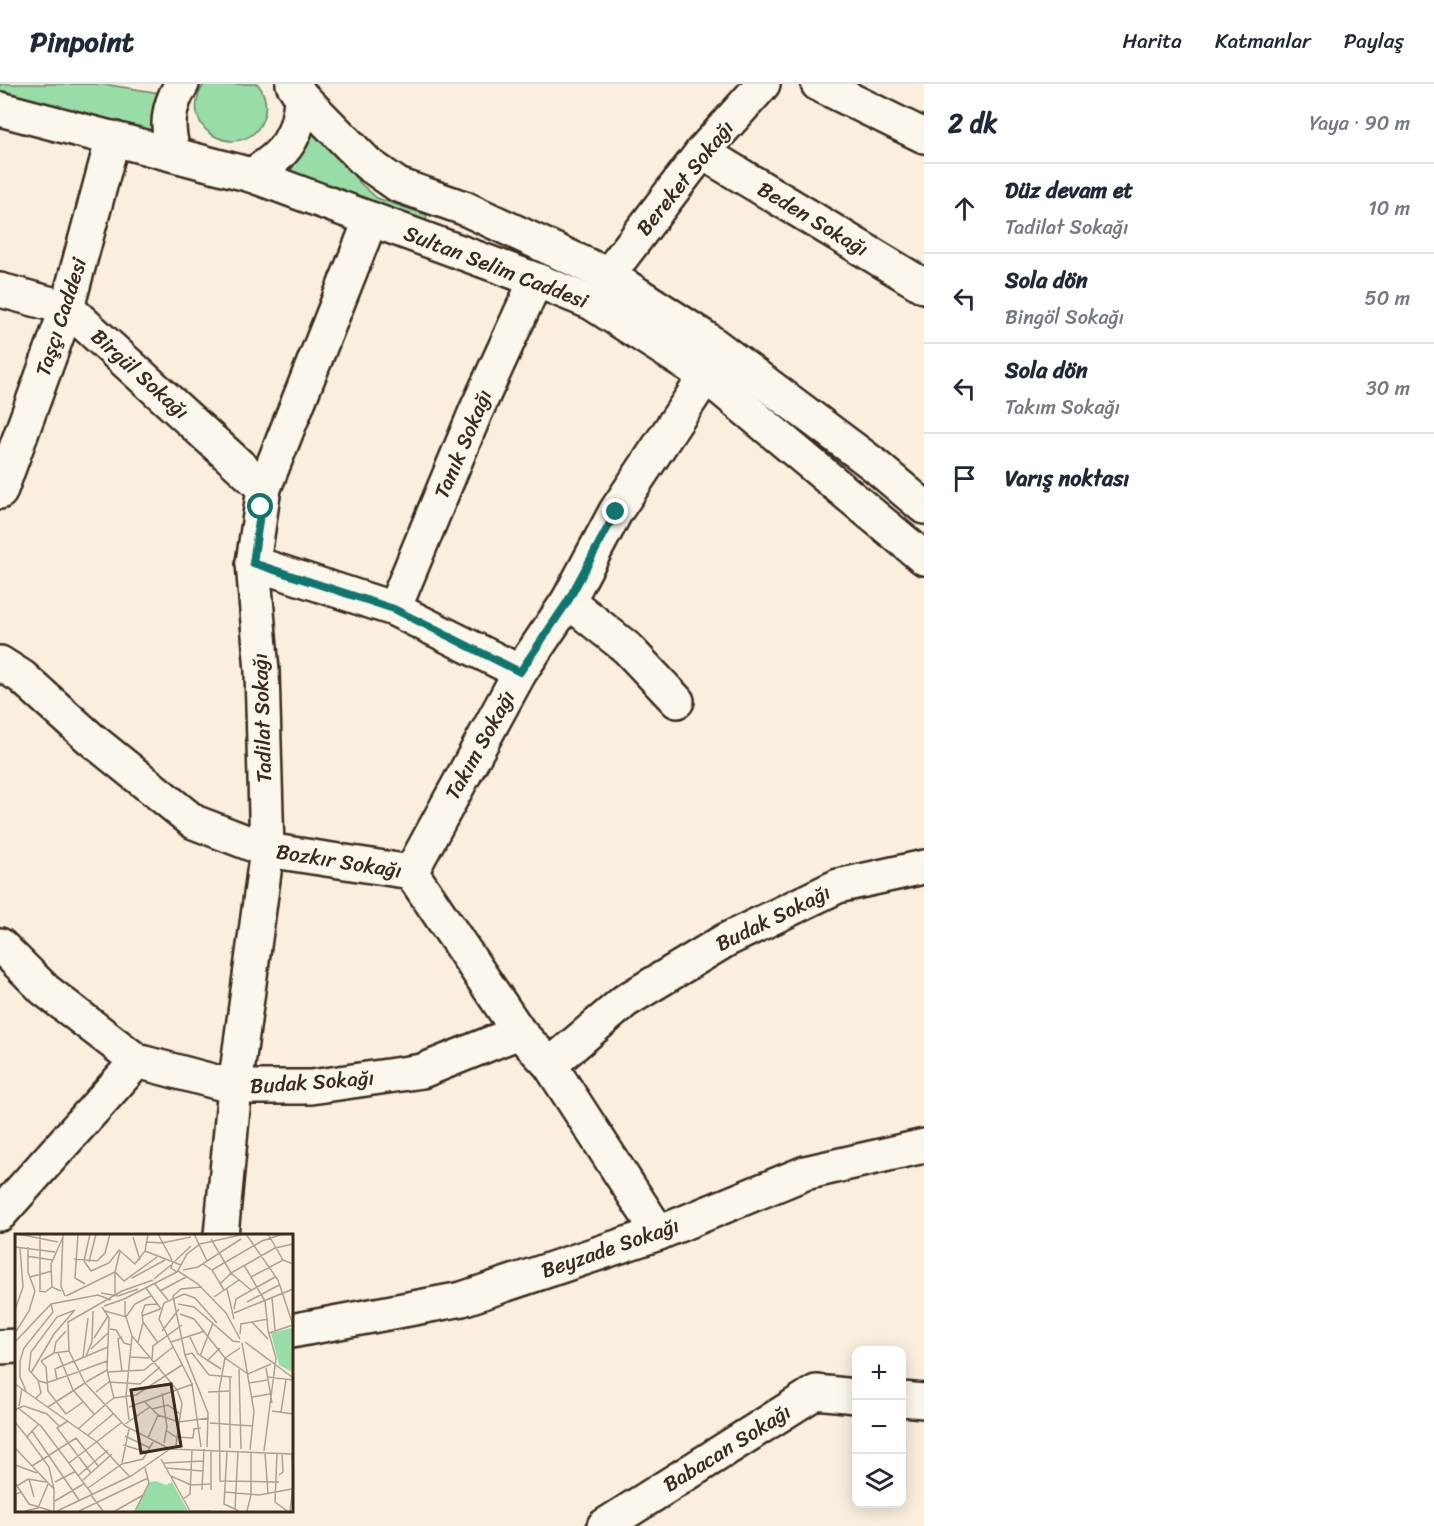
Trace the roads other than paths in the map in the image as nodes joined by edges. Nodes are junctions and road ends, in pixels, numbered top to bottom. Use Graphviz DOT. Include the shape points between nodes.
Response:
graph roads {
  1 [pos="182,84"];
  2 [pos="763,84"];
  3 [pos="818,84"];
  4 [pos="297,90"];
  5 [pos="0,109"];
  6 [pos="924,136"];
  7 [pos="113,138"];
  8 [pos="702,152"];
  9 [pos="174,154"];
  10 [pos="251,175"];
  11 [pos="371,219"];
  12 [pos="609,275"];
  13 [pos="536,280"];
  14 [pos="924,286"];
  15 [pos="0,290"];
  16 [pos="592,303"];
  17 [pos="67,308"];
  18 [pos="706,376"];
  19 [pos="264,488"];
  20 [pos="0,492"];
  21 [pos="924,507"];
  22 [pos="924,558"];
  23 [pos="253,563"];
  24 [pos="568,601"];
  25 [pos="394,609"];
  26 [pos="0,663"];
  27 [pos="520,672"];
  28 [pos="677,702"];
  29 [pos="267,849"];
  30 [pos="924,867"];
  31 [pos="411,872"];
  32 [pos="0,945"];
  33 [pos="519,1032"];
  34 [pos="137,1061"];
  35 [pos="550,1065"];
  36 [pos="235,1087"];
  37 [pos="924,1146"];
  38 [pos="0,1214"];
  39 [pos="659,1233"];
  40 [pos="221,1234"];
  41 [pos="292,1331"];
  42 [pos="15,1346"];
  43 [pos="0,1347"];
  44 [pos="852,1396"];
  45 [pos="906,1399"];
  46 [pos="924,1401"];
  47 [pos="604,1526"];
  1 -- 9 [label="street" via="170,116 168,135"];
  2 -- 8 [label="street, Bereket Sokağı"];
  3 -- 6 [label="street"];
  4 -- 10 [label="street" via="301,113 292,136 284,150"];
  4 -- 12 [label="street, Sultan Selim Caddesi" via="368,164 398,185 464,208"];
  5 -- 7 [label="street, Sultan Selim Caddesi"];
  7 -- 9 [label="street, Sultan Selim Caddesi"];
  7 -- 17 [label="street, Taşçı Caddesi"];
  8 -- 12 [label="street, Bereket Sokağı"];
  8 -- 14 [label="street, Beden Sokağı"];
  9 -- 10 [label="street, Sultan Selim Caddesi"];
  10 -- 11 [label="street, Sultan Selim Caddesi"];
  11 -- 13 [label="street, Sultan Selim Caddesi"];
  11 -- 19 [label="street, Tadilat Sokağı"];
  12 -- 16 [label="street, Bereket Sokağı"];
  12 -- 21 [label="street, Sultan Selim Caddesi" via="705,338 863,456"];
  13 -- 16 [label="street, Sultan Selim Caddesi"];
  13 -- 25 [label="street, Tanık Sokağı" via="476,411"];
  15 -- 17 [label="street, Birgül Sokağı"];
  16 -- 18 [label="street, Sultan Selim Caddesi"];
  17 -- 19 [label="street, Birgül Sokağı"];
  17 -- 20 [label="street, Taşçı Caddesi"];
  18 -- 22 [label="street, Sultan Selim Caddesi"];
  18 -- 24 [label="street, Takım Sokağı" via="616,512"];
  19 -- 23 [label="street, Tadilat Sokağı"];
  23 -- 25 [label="street"];
  23 -- 29 [label="street, Tadilat Sokağı" via="262,671"];
  24 -- 27 [label="street, Takım Sokağı"];
  24 -- 28 [label="street" via="627,648"];
  25 -- 27 [label="street"];
  26 -- 29 [label="street, Bozkır Sokağı" via="22,676 90,738 194,822"];
  27 -- 31 [label="street, Takım Sokağı"];
  29 -- 31 [label="street, Bozkır Sokağı"];
  29 -- 36 [label="street, Tadilat Sokağı"];
  30 -- 35 [label="street, Budak Sokağı" via="838,886 726,940 625,1001"];
  31 -- 33 [label="street, Bozkır Sokağı"];
  32 -- 34 [label="street, Budak Sokağı" via="45,990"];
  33 -- 35 [label="street, Bozkır Sokağı"];
  33 -- 36 [label="street, Budak Sokağı" via="422,1071 311,1087"];
  34 -- 36 [label="street, Budak Sokağı"];
  34 -- 38 [label="street"];
  35 -- 39 [label="street, Bozkır Sokağı"];
  36 -- 40 [label="street, Tadilat Sokağı"];
  37 -- 39 [label="street, Beyzade Sokağı" via="805,1173"];
  39 -- 41 [label="street, Beyzade Sokağı" via="462,1299"];
  42 -- 43 [label="street"];
  44 -- 47 [label="street, Babacan Sokağı" via="816,1392"];
  45 -- 46 [label="street"];
}
